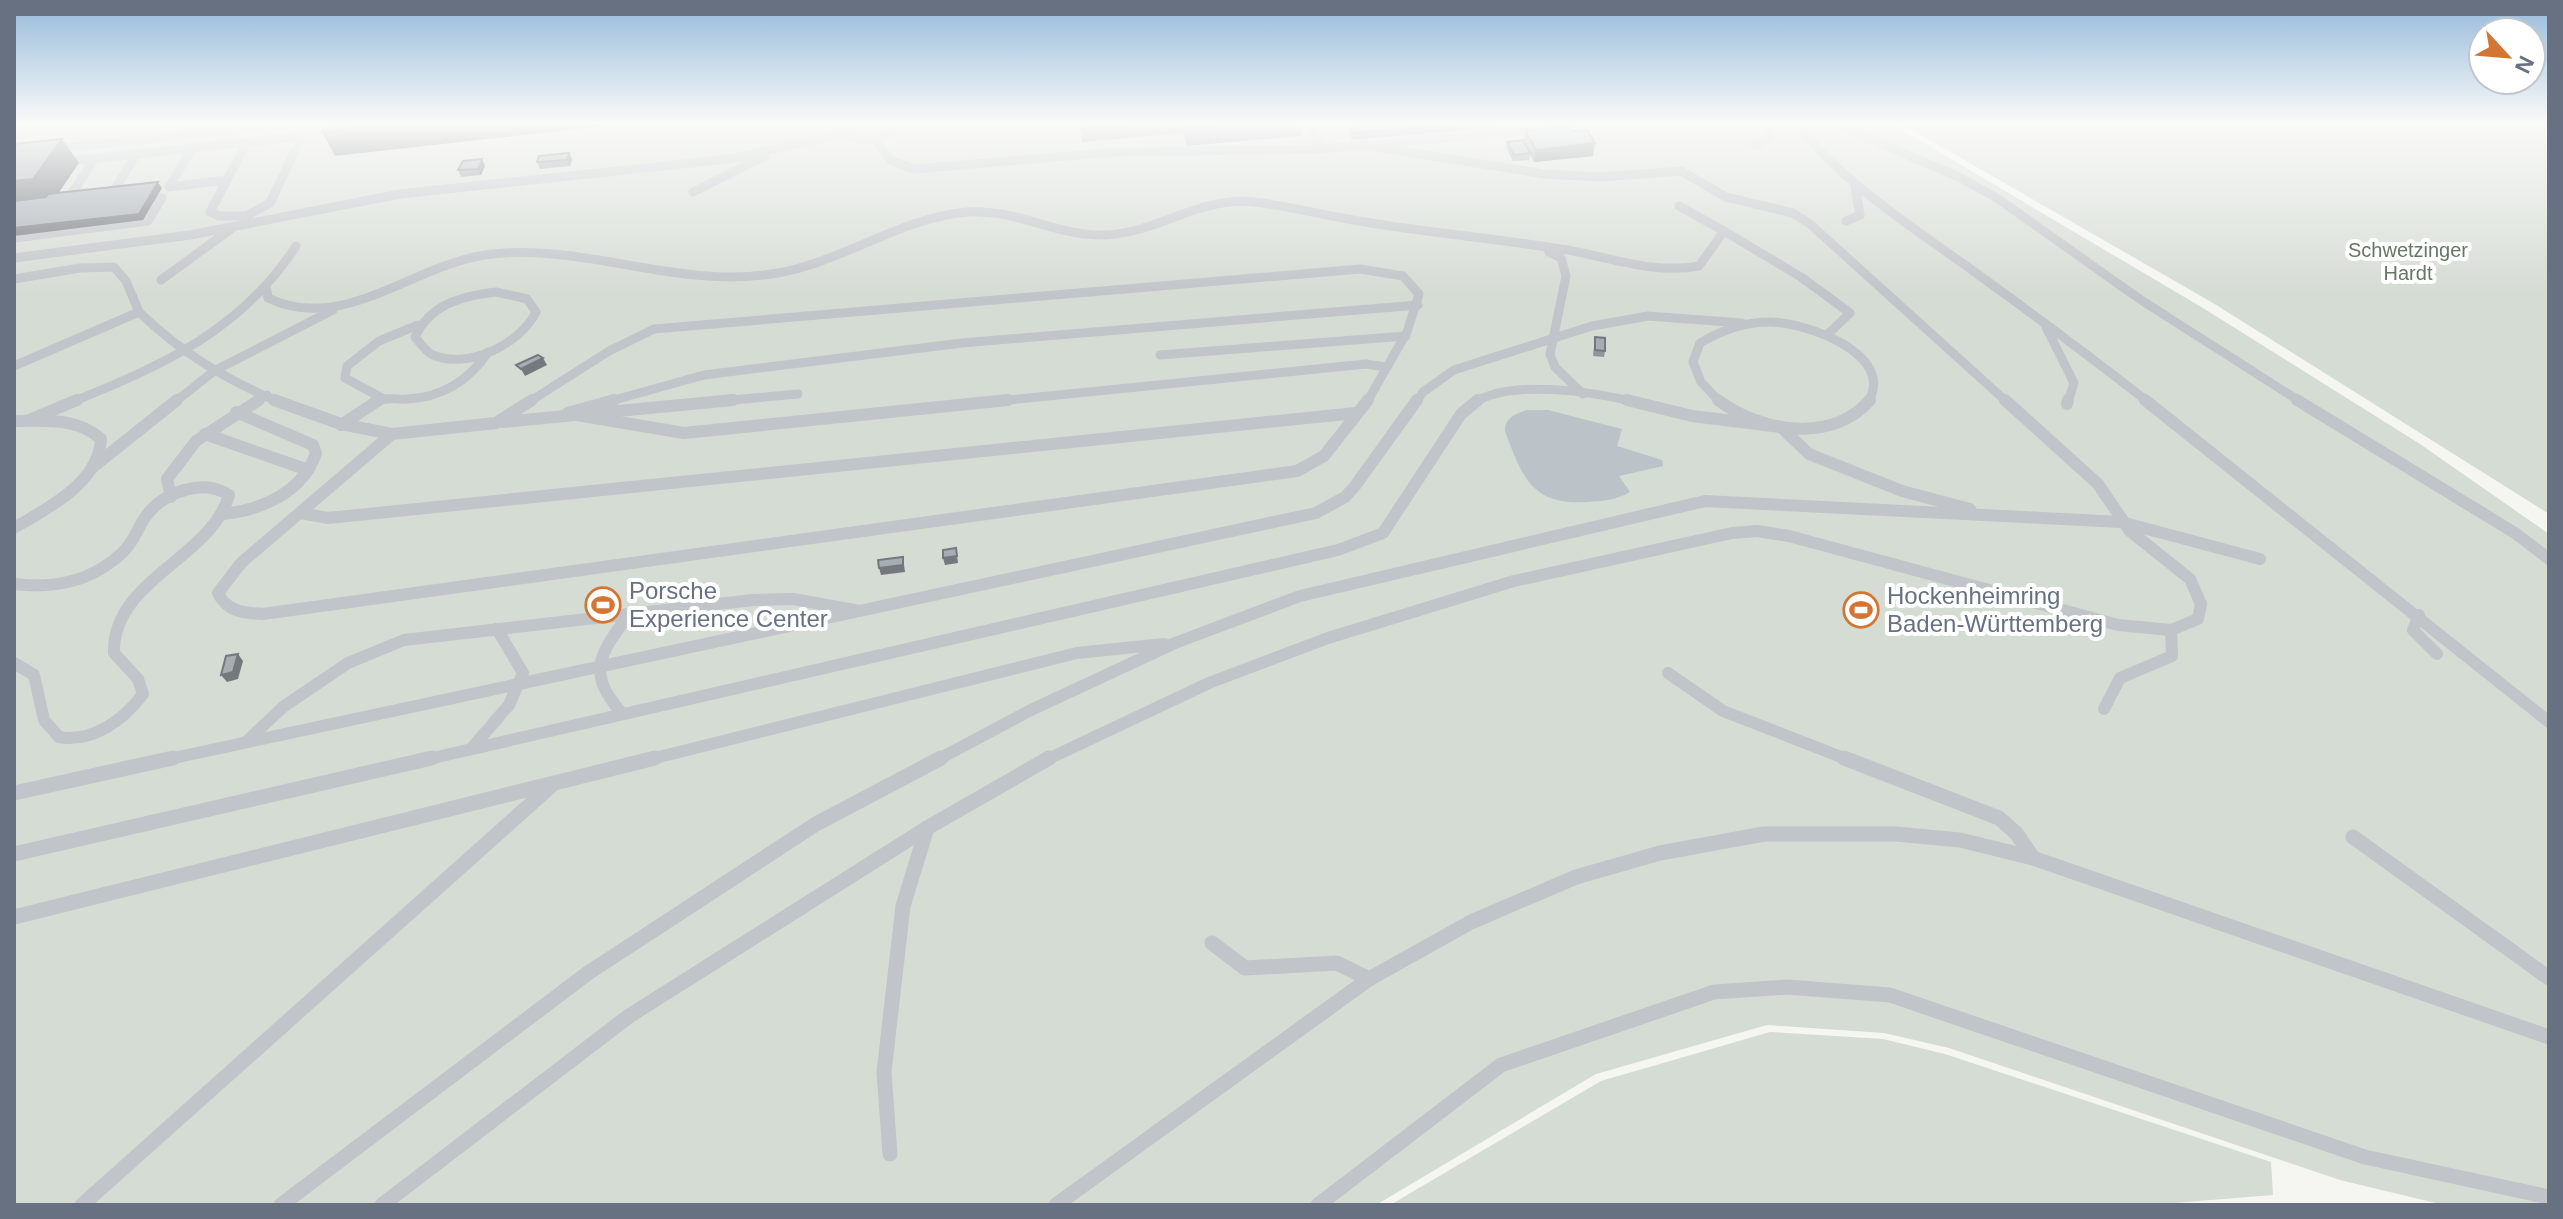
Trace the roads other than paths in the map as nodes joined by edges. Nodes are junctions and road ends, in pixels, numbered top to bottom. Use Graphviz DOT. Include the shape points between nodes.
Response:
graph roads {
  1 [pos="81,180"];
  2 [pos="121,180"];
  3 [pos="173,180"];
  4 [pos="227,180"];
  5 [pos="281,180"];
  6 [pos="547,180"];
  7 [pos="717,180"];
  8 [pos="1697,180"];
  9 [pos="1848,180"];
  10 [pos="1959,180"];
  11 [pos="1855,186"];
  12 [pos="115,189"];
  13 [pos="693,192"];
  14 [pos="71,195"];
  15 [pos="156,198"];
  16 [pos="1679,206"];
  17 [pos="1846,221"];
  18 [pos="241,223"];
  19 [pos="1724,231"];
  20 [pos="14,238"];
  21 [pos="296,246"];
  22 [pos="1542,248"];
  23 [pos="14,258"];
  24 [pos="14,279"];
  25 [pos="161,280"];
  26 [pos="267,290"];
  27 [pos="1418,305"];
  28 [pos="340,306"];
  29 [pos="139,312"];
  30 [pos="2043,322"];
  31 [pos="1742,323"];
  32 [pos="418,325"];
  33 [pos="1827,335"];
  34 [pos="1406,336"];
  35 [pos="1551,339"];
  36 [pos="182,351"];
  37 [pos="488,352"];
  38 [pos="1160,355"];
  39 [pos="14,366"];
  40 [pos="1386,367"];
  41 [pos="214,371"];
  42 [pos="798,394"];
  43 [pos="1583,394"];
  44 [pos="267,395"];
  45 [pos="382,398"];
  46 [pos="2067,404"];
  47 [pos="236,412"];
  48 [pos="568,413"];
  49 [pos="1356,413"];
  50 [pos="29,420"];
  51 [pos="14,421"];
  52 [pos="496,423"];
  53 [pos="341,425"];
  54 [pos="1781,427"];
  55 [pos="205,434"];
  56 [pos="392,434"];
  57 [pos="93,467"];
  58 [pos="308,470"];
  59 [pos="171,497"];
  60 [pos="301,513"];
  61 [pos="223,514"];
  62 [pos="1995,515"];
  63 [pos="2121,522"];
  64 [pos="14,528"];
  65 [pos="2260,559"];
  66 [pos="2549,559"];
  67 [pos="14,584"];
  68 [pos="867,612"];
  69 [pos="629,614"];
  70 [pos="2419,615"];
  71 [pos="497,629"];
  72 [pos="2171,630"];
  73 [pos="1175,643"];
  74 [pos="2437,654"];
  75 [pos="14,663"];
  76 [pos="598,664"];
  77 [pos="1668,673"];
  78 [pos="520,684"];
  79 [pos="2104,709"];
  80 [pos="621,712"];
  81 [pos="2549,722"];
  82 [pos="244,744"];
  83 [pos="471,749"];
  84 [pos="555,783"];
  85 [pos="14,793"];
  86 [pos="927,828"];
  87 [pos="2353,837"];
  88 [pos="14,854"];
  89 [pos="2033,858"];
  90 [pos="14,917"];
  91 [pos="1212,943"];
  92 [pos="2549,978"];
  93 [pos="1369,979"];
  94 [pos="2549,1037"];
  95 [pos="890,1154"];
  96 [pos="2549,1197"];
  97 [pos="82,1205"];
  98 [pos="281,1205"];
  99 [pos="382,1205"];
  100 [pos="1056,1205"];
  101 [pos="1318,1205"];
  1 -- 14 [label="lane"];
  2 -- 12 [label="lane"];
  3 -- 4 [label="lane" via="169,187"];
  4 -- 18 [label="lane" via="210,212"];
  5 -- 18 [label="lane" via="270,203"];
  6 -- 18 [label="lane" via="400,194"];
  7 -- 13 [label="lane"];
  8 -- 63 [label="lane" via="1726,197 1793,213 1810,224 2098,484"];
  9 -- 11 [label="lane"];
  10 -- 66 [label="lane" via="1997,198 2141,300"];
  11 -- 17 [label="lane" via="1860,215"];
  11 -- 30 [label="lane"];
  15 -- 20 [label="lane" via="162,198 148,221"];
  16 -- 19 [label="lane"];
  18 -- 23 [label="lane"];
  18 -- 25 [label="lane"];
  19 -- 22 [label="lane" via="1708,258 1686,270 1652,269"];
  19 -- 33 [label="lane" via="1850,313"];
  21 -- 26 [label="lane"];
  22 -- 28 [label="lane" via="1240,201 1194,206 1109,235 1059,230 1019,215 970,212 944,215 776,274 721,276 546,253 500,253 433,267"];
  22 -- 35 [label="lane" via="1561,258 1566,276"];
  24 -- 29 [label="lane" via="114,267"];
  26 -- 28 [label="lane" via="268,298 283,306"];
  26 -- 36 [label="lane"];
  27 -- 34 [label="lane"];
  27 -- 48 [label="lane" via="962,343 704,375"];
  27 -- 52 [label="lane" via="1411,280 1360,269 673,326 654,329 609,351"];
  28 -- 41 [label="lane"];
  29 -- 36 [label="lane"];
  29 -- 39 [label="lane"];
  30 -- 46 [label="lane" via="2074,383"];
  30 -- 70 [label="lane"];
  31 -- 33 [label="lane" via="1784,324"];
  31 -- 35 [label="lane" via="1648,316"];
  31 -- 54 [label="lane" via="1701,340 1692,355 1693,373 1724,407"];
  32 -- 37 [label="lane" via="418,347 429,354"];
  32 -- 37 [label="lane" via="442,306 478,294 513,293 535,304 538,313 524,334"];
  32 -- 45 [label="lane" via="379,341 347,366 345,378"];
  33 -- 54 [label="lane" via="1867,365 1875,383 1873,400 1861,414 1839,424"];
  34 -- 38 [label="lane"];
  34 -- 40 [label="lane"];
  35 -- 43 [label="lane" via="1555,367"];
  35 -- 68 [label="lane" via="1437,380 1410,407 1355,486 1316,513"];
  36 -- 41 [label="lane"];
  36 -- 50 [label="lane"];
  37 -- 45 [label="lane" via="478,371 451,387 400,402"];
  40 -- 48 [label="lane" via="1366,364 684,433"];
  40 -- 49 [label="lane"];
  41 -- 44 [label="lane"];
  41 -- 57 [label="lane"];
  42 -- 48 [label="lane"];
  43 -- 54 [label="lane"];
  43 -- 80 [label="lane" via="1525,389 1478,400 1461,414 1383,533 1362,543"];
  44 -- 47 [label="lane"];
  44 -- 53 [label="lane"];
  45 -- 53 [label="lane"];
  47 -- 55 [label="lane"];
  47 -- 58 [label="lane" via="313,445 315,459"];
  48 -- 52 [label="lane"];
  49 -- 60 [label="lane" via="328,518"];
  49 -- 60 [label="lane" via="1323,457 1297,471 354,604 263,614 225,605 218,593 229,575"];
  50 -- 51 [label="lane"];
  50 -- 57 [label="lane" via="77,420 98,432 103,451"];
  52 -- 56 [label="lane"];
  53 -- 56 [label="lane"];
  54 -- 62 [label="lane" via="1809,454 1902,491"];
  55 -- 58 [label="lane"];
  55 -- 59 [label="lane" via="167,479"];
  56 -- 60 [label="lane"];
  57 -- 64 [label="lane" via="59,501"];
  58 -- 61 [label="lane" via="286,493"];
  59 -- 61 [label="lane" via="202,488 227,491 230,500"];
  59 -- 67 [label="lane" via="146,516 131,546 99,569 46,589"];
  61 -- 75 [label="lane" via="155,576 122,621 113,656 138,678 143,694 125,715 83,736 53,733 45,721 37,679"];
  62 -- 63 [label="lane"];
  62 -- 73 [label="lane" via="1705,501 1300,596"];
  63 -- 65 [label="lane"];
  63 -- 72 [label="lane" via="2169,559 2195,588 2198,619"];
  68 -- 69 [label="lane" via="766,599"];
  68 -- 76 [label="lane"];
  69 -- 71 [label="lane"];
  69 -- 76 [label="lane"];
  70 -- 74 [label="lane" via="2413,630"];
  70 -- 81 [label="lane"];
  71 -- 78 [label="lane" via="520,665"];
  71 -- 82 [label="lane" via="404,640 348,663 283,707"];
  72 -- 79 [label="lane" via="2174,651 2166,662 2136,669 2116,681"];
  72 -- 86 [label="lane" via="2118,625 1789,536 1732,533 1514,581 1328,638 1209,683 1063,750"];
  73 -- 84 [label="lane" via="1077,653"];
  73 -- 98 [label="lane" via="1031,710 816,824 588,973"];
  76 -- 78 [label="lane"];
  76 -- 80 [label="lane" via="602,693"];
  77 -- 89 [label="lane" via="1723,711 1999,818"];
  78 -- 82 [label="lane"];
  78 -- 83 [label="lane" via="503,714"];
  80 -- 83 [label="lane"];
  82 -- 85 [label="lane"];
  83 -- 88 [label="lane"];
  84 -- 90 [label="lane"];
  84 -- 97 [label="lane"];
  86 -- 95 [label="lane" via="901,921 884,1072"];
  86 -- 99 [label="lane" via="629,1016"];
  87 -- 92 [label="lane"];
  89 -- 93 [label="lane" via="1960,840 1764,834 1660,853 1576,877 1471,922"];
  89 -- 94 [label="lane"];
  91 -- 93 [label="lane" via="1245,968 1335,961"];
  93 -- 100 [label="lane"];
  96 -- 101 [label="lane" via="2365,1157 1890,995 1787,987 1714,992 1501,1065"];
}
